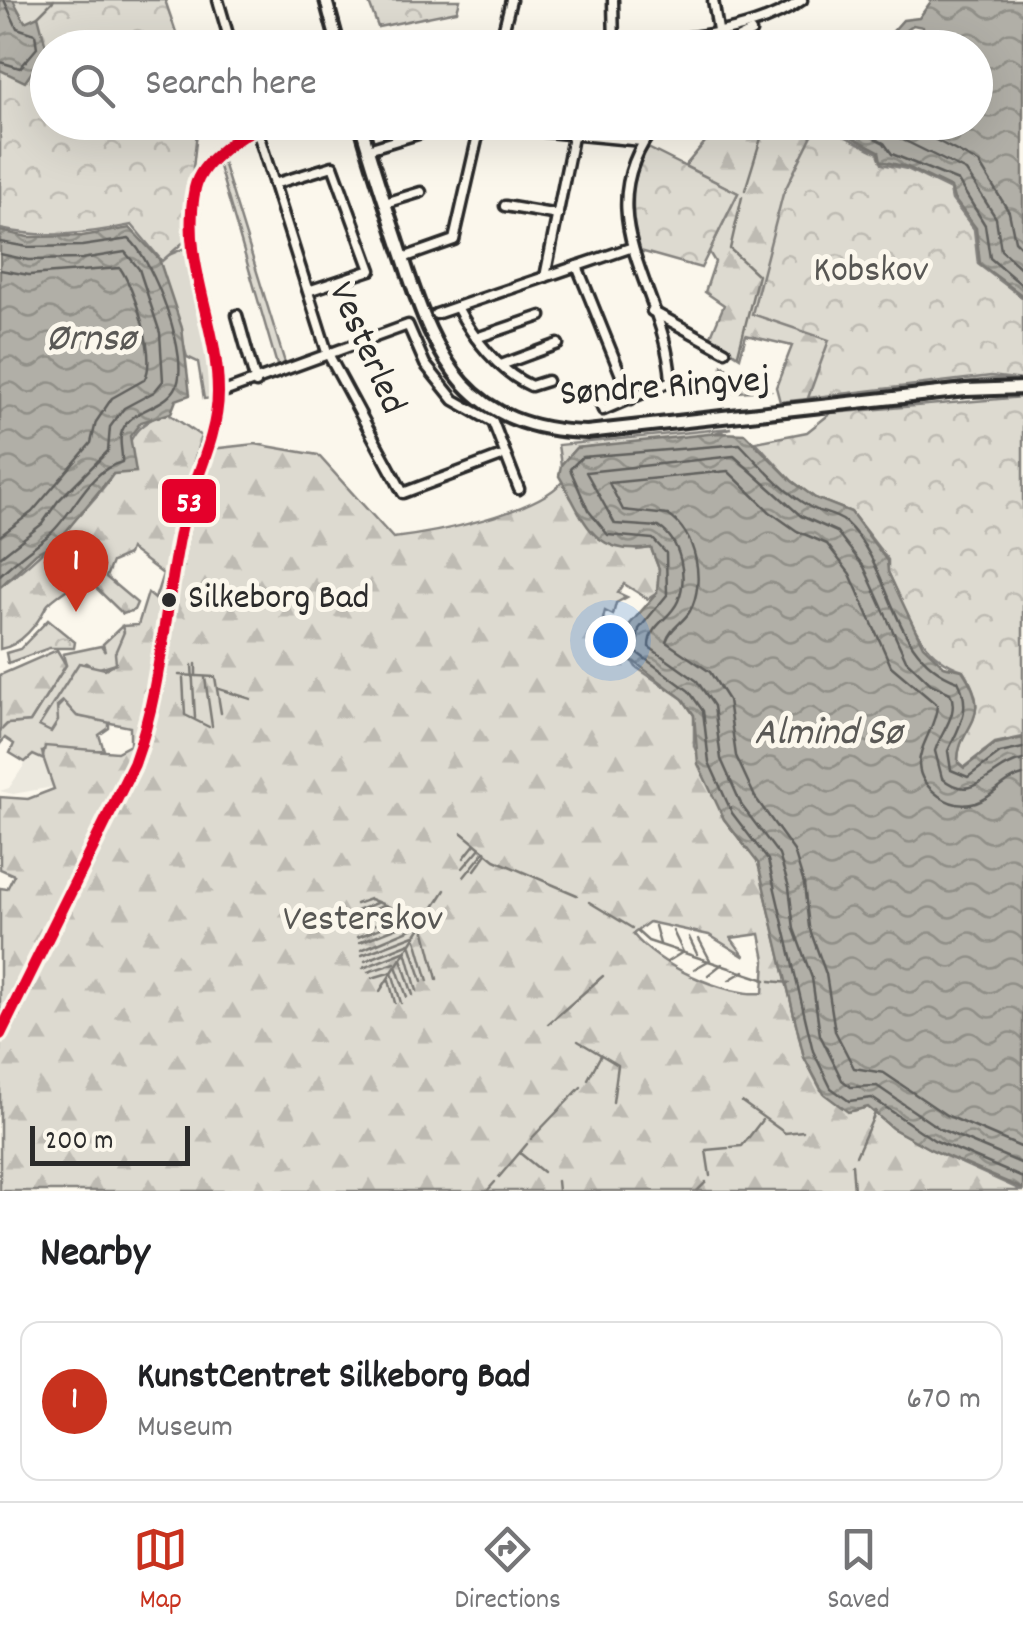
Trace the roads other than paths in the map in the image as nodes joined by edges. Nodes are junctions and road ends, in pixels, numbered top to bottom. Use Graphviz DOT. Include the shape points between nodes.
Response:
graph roads {
  1 [pos="218,0"];
  2 [pos="326,0"];
  3 [pos="511,0"];
  4 [pos="613,0"];
  5 [pos="713,0"];
  6 [pos="802,0"];
  7 [pos="787,4"];
  8 [pos="227,30"];
  9 [pos="334,30"];
  10 [pos="504,30"];
  11 [pos="614,30"];
  12 [pos="720,30"];
  13 [pos="729,30"];
  14 [pos="238,140"];
  15 [pos="261,140"];
  16 [pos="365,140"];
  17 [pos="395,140"];
  18 [pos="477,140"];
  19 [pos="573,140"];
  20 [pos="634,140"];
  21 [pos="642,141"];
  22 [pos="368,149"];
  23 [pos="274,184"];
  24 [pos="420,192"];
  25 [pos="385,203"];
  26 [pos="505,206"];
  27 [pos="558,215"];
  28 [pos="630,248"];
  29 [pos="403,258"];
  30 [pos="577,266"];
  31 [pos="545,277"];
  32 [pos="308,291"];
  33 [pos="457,307"];
  34 [pos="652,311"];
  35 [pos="436,314"];
  36 [pos="236,315"];
  37 [pos="541,316"];
  38 [pos="476,338"];
  39 [pos="558,344"];
  40 [pos="327,352"];
  41 [pos="725,352"];
  42 [pos="501,364"];
  43 [pos="546,381"];
  44 [pos="256,384"];
  45 [pos="1023,388"];
  46 [pos="596,393"];
  47 [pos="218,394"];
  48 [pos="631,400"];
  49 [pos="499,457"];
  50 [pos="519,489"];
  51 [pos="0,1034"];
  1 -- 8 [label="street"];
  2 -- 9 [label="main road"];
  3 -- 10 [label="street"];
  4 -- 11 [label="street"];
  5 -- 12 [label="street"];
  6 -- 7 [label="street"];
  7 -- 13 [label="street" via="760,23"];
  14 -- 47 [label="street" via="211,163 196,188 193,271"];
  15 -- 23 [label="street, Vesterled"];
  16 -- 22 [label="main road, Søndre Ringvej"];
  17 -- 22 [label="street"];
  18 -- 29 [label="street" via="454,240"];
  19 -- 27 [label="street"];
  20 -- 21 [label="street"];
  21 -- 28 [label="street" via="630,178"];
  22 -- 25 [label="main road, Søndre Ringvej"];
  23 -- 32 [label="street, Vesterled"];
  23 -- 32 [label="street" via="333,166 350,202 370,270"];
  24 -- 25 [label="street"];
  25 -- 29 [label="main road, Søndre Ringvej"];
  26 -- 27 [label="street"];
  27 -- 31 [label="street"];
  28 -- 30 [label="street"];
  28 -- 34 [label="street"];
  29 -- 45 [label="main road, Søndre Ringvej" via="432,344 452,373 496,411 540,428 587,432"];
  30 -- 31 [label="street"];
  30 -- 48 [label="street"];
  31 -- 33 [label="street"];
  32 -- 40 [label="street, Vesterled"];
  33 -- 35 [label="street"];
  33 -- 38 [label="street"];
  34 -- 41 [label="street"];
  34 -- 48 [label="street" via="670,382"];
  36 -- 44 [label="street"];
  37 -- 38 [label="street"];
  38 -- 42 [label="street"];
  39 -- 42 [label="street"];
  40 -- 44 [label="street"];
  40 -- 49 [label="street, Vesterled" via="404,492"];
  40 -- 50 [label="street" via="408,325 425,364 454,400 493,422"];
  42 -- 43 [label="street" via="531,386"];
  44 -- 47 [label="street"];
  46 -- 48 [label="street" via="603,410"];
  47 -- 51 [label="street" via="180,538 162,669 142,743"];
}
